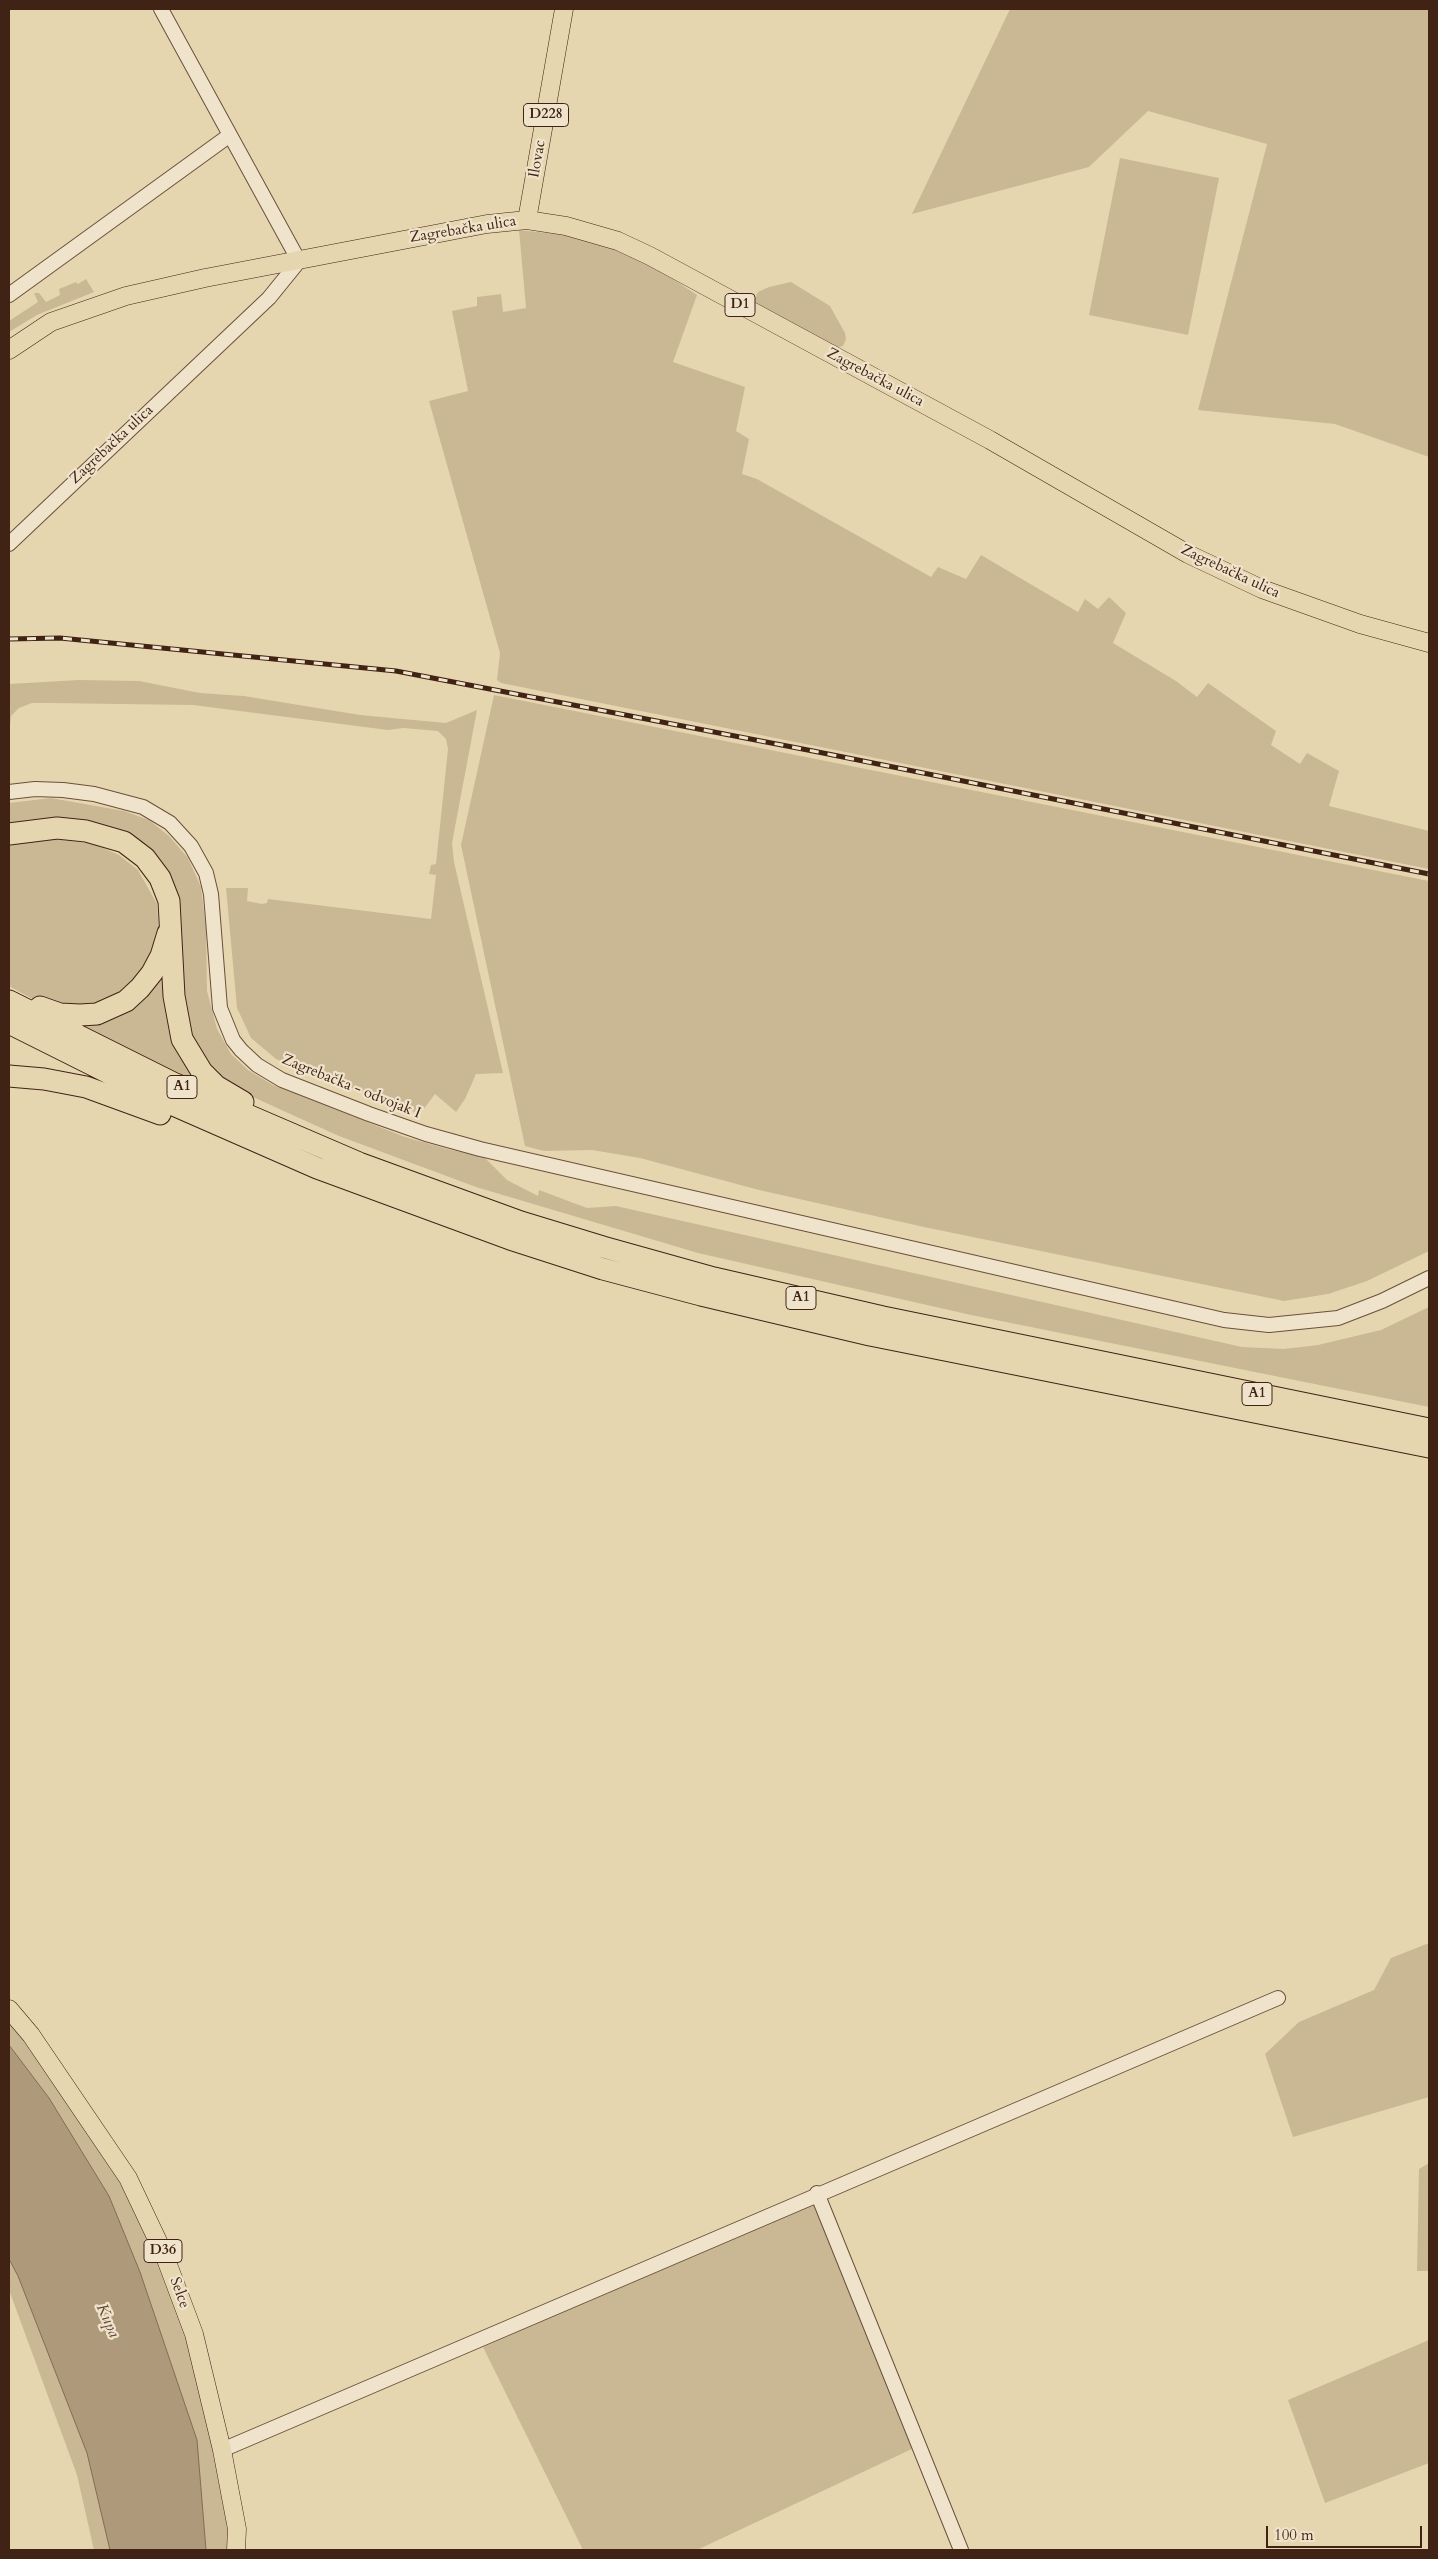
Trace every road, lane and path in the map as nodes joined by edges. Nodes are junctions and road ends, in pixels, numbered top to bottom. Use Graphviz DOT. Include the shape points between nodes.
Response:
graph roads {
  1 [pos="161,9"];
  2 [pos="564,9"];
  3 [pos="230,135"];
  4 [pos="526,220"];
  5 [pos="299,261"];
  6 [pos="9,295"];
  7 [pos="9,350"];
  8 [pos="9,544"];
  9 [pos="1429,643"];
  10 [pos="9,792"];
  11 [pos="9,834"];
  12 [pos="172,921"];
  13 [pos="9,996"];
  14 [pos="9,1001"];
  15 [pos="9,1023"];
  16 [pos="9,1076"];
  17 [pos="359,1163"];
  18 [pos="317,1168"];
  19 [pos="1429,1278"];
  20 [pos="1429,1429"];
  21 [pos="1429,1447"];
  22 [pos="1278,1998"];
  23 [pos="9,2009"];
  24 [pos="818,2193"];
  25 [pos="222,2450"];
  26 [pos="237,2529"];
  27 [pos="236,2550"];
  28 [pos="247,2550"];
  29 [pos="961,2550"];
  1 -- 3 [label="street"];
  2 -- 4 [label="main road, Ilovac / D228"];
  3 -- 5 [label="street"];
  3 -- 6 [label="street"];
  4 -- 5 [label="main road, Zagrebačka ulica / D1" via="454,229"];
  4 -- 9 [label="main road, Zagrebačka ulica / D1" via="587,231 650,256 990,440 1188,554 1262,589 1360,624"];
  5 -- 7 [label="main road, Zagrebačka ulica / D1" via="126,296 51,322"];
  5 -- 8 [label="street, Zagrebačka ulica" via="269,298"];
  10 -- 19 [label="street, Zagrebačka - odvojak I" via="44,789 94,794 143,807 178,830 197,855 208,883 218,989 226,1026 233,1040 256,1065 282,1080 444,1140 1224,1320 1269,1325 1338,1318"];
  11 -- 12 [label="highway" via="57,828 101,834 124,842 145,858 160,878"];
  12 -- 13 [label="highway" via="152,973 126,1001 111,1009 97,1014 60,1014 17,996"];
  12 -- 17 [label="highway" via="177,1020 182,1039 202,1072 233,1097 336,1141"];
  14 -- 17 [label="highway, A1" via="173,1083"];
  15 -- 18 [label="highway, A1" via="171,1104"];
  16 -- 18 [label="highway" via="86,1087 145,1107 285,1169"];
  17 -- 20 [label="highway, A1" via="521,1222 714,1278 1046,1352"];
  18 -- 21 [label="highway, A1" via="510,1239 701,1296 994,1361"];
  22 -- 24 [label="street"];
  23 -- 25 [label="main road, Selce / D36" via="31,2035 128,2178 164,2254 194,2334"];
  24 -- 25 [label="street"];
  24 -- 29 [label="street"];
  25 -- 26 [label="main road, Selce / D36"];
  26 -- 27 [label="main road"];
  26 -- 28 [label="main road, D36"];
}
